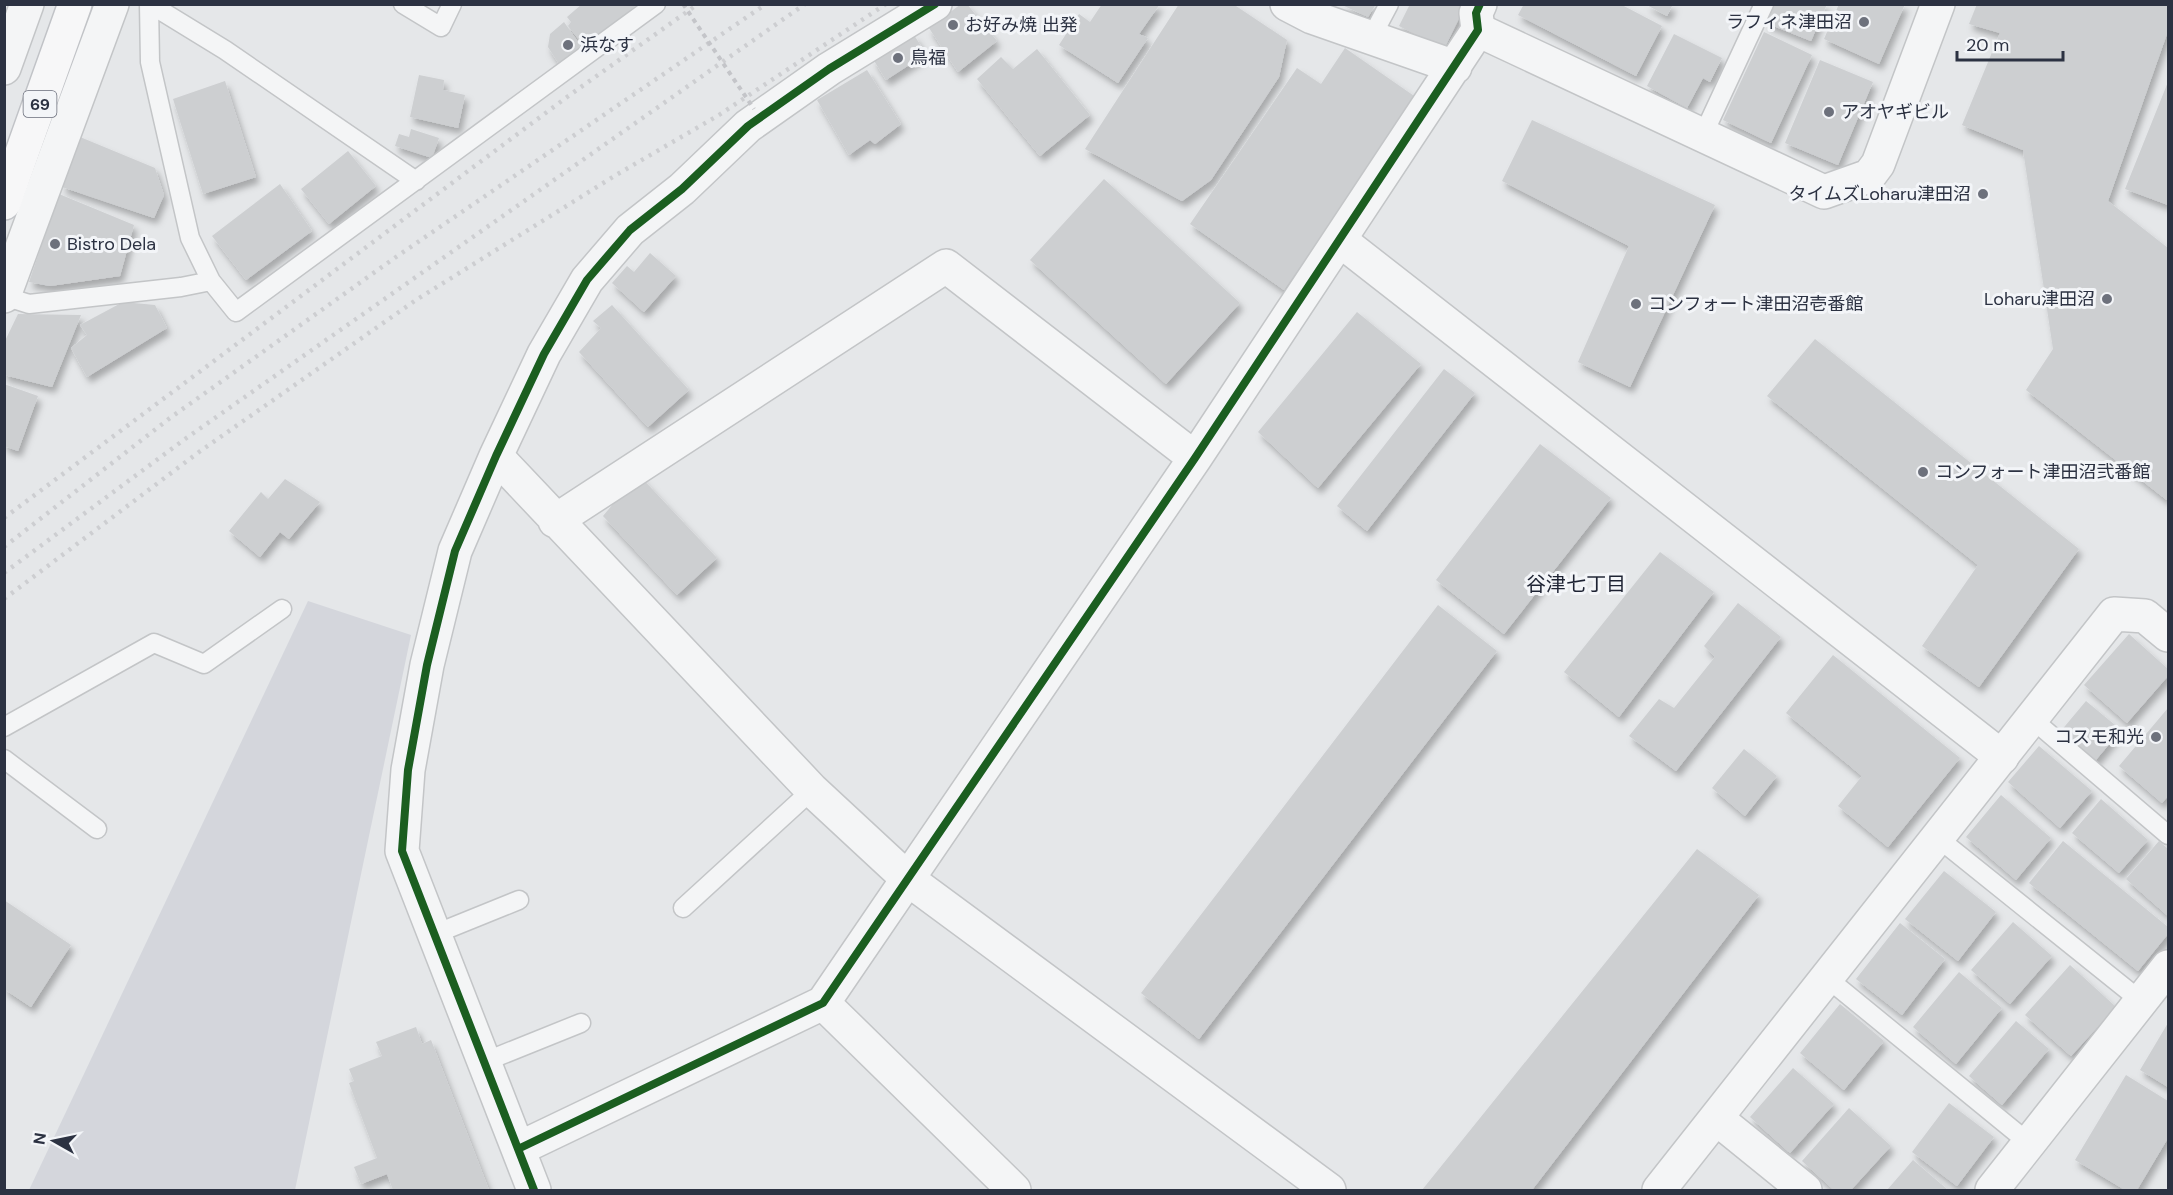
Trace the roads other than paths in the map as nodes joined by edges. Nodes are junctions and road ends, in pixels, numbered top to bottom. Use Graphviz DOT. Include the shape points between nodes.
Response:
graph roads {
  1 [pos="27,4"];
  2 [pos="75,4"];
  3 [pos="112,4"];
  4 [pos="149,4"];
  5 [pos="403,4"];
  6 [pos="452,4"];
  7 [pos="656,4"];
  8 [pos="934,4"];
  9 [pos="1287,4"];
  10 [pos="1389,4"];
  11 [pos="1764,4"];
  12 [pos="1938,4"];
  13 [pos="1479,17"];
  14 [pos="1371,38"];
  15 [pos="1455,67"];
  16 [pos="4,68"];
  17 [pos="1703,135"];
  18 [pos="416,180"];
  19 [pos="4,203"];
  20 [pos="1341,242"];
  21 [pos="211,280"];
  22 [pos="4,296"];
  23 [pos="495,456"];
  24 [pos="1195,458"];
  25 [pos="555,521"];
  26 [pos="282,609"];
  27 [pos="2169,635"];
  28 [pos="2032,719"];
  29 [pos="4,727"];
  30 [pos="2002,757"];
  31 [pos="4,759"];
  32 [pos="812,790"];
  33 [pos="97,829"];
  34 [pos="2169,835"];
  35 [pos="1938,838"];
  36 [pos="909,880"];
  37 [pos="519,900"];
  38 [pos="683,908"];
  39 [pos="435,934"];
  40 [pos="2169,967"];
  41 [pos="1827,978"];
  42 [pos="2141,1001"];
  43 [pos="823,1004"];
  44 [pos="581,1023"];
  45 [pos="484,1062"];
  46 [pos="1716,1118"];
  47 [pos="2029,1143"];
  48 [pos="518,1149"];
  49 [pos="1005,1188"];
  50 [pos="534,1191"];
  51 [pos="1329,1191"];
  52 [pos="1659,1191"];
  53 [pos="1805,1191"];
  54 [pos="1992,1191"];
  1 -- 16 [label="street"];
  2 -- 19 [label="main road, 69"];
  3 -- 22 [label="street"];
  4 -- 18 [label="lane" via="225,50"];
  4 -- 21 [label="lane" via="153,73 190,238"];
  5 -- 6 [label="lane" via="441,27"];
  7 -- 18 [label="lane"];
  8 -- 23 [label="street" via="829,69 748,126 682,189 630,230 587,280 544,354"];
  9 -- 14 [label="street"];
  10 -- 14 [label="lane"];
  11 -- 17 [label="lane"];
  12 -- 17 [label="street" via="1878,164 1869,176 1824,192"];
  13 -- 15 [label="street"];
  13 -- 17 [label="street"];
  14 -- 15 [label="street"];
  15 -- 20 [label="street"];
  18 -- 21 [label="lane" via="236,312"];
  20 -- 24 [label="street"];
  20 -- 30 [label="street"];
  21 -- 22 [label="lane" via="181,287 29,304"];
  23 -- 25 [label="street"];
  23 -- 39 [label="street" via="455,551 427,665 408,770 402,851"];
  24 -- 25 [label="street" via="946,266"];
  24 -- 36 [label="street"];
  25 -- 32 [label="street"];
  26 -- 29 [label="lane" via="204,664 154,643"];
  27 -- 28 [label="street" via="2145,616 2114,614"];
  28 -- 30 [label="street"];
  28 -- 34 [label="lane"];
  30 -- 35 [label="street"];
  31 -- 33 [label="lane"];
  32 -- 36 [label="street"];
  32 -- 38 [label="lane"];
  35 -- 41 [label="street"];
  35 -- 42 [label="lane"];
  36 -- 43 [label="street"];
  36 -- 51 [label="street"];
  37 -- 39 [label="lane"];
  39 -- 45 [label="street"];
  40 -- 42 [label="street"];
  41 -- 46 [label="street"];
  41 -- 47 [label="lane"];
  42 -- 47 [label="street"];
  43 -- 48 [label="street"];
  43 -- 49 [label="street"];
  44 -- 45 [label="lane"];
  45 -- 48 [label="street"];
  46 -- 52 [label="street"];
  46 -- 53 [label="street"];
  47 -- 54 [label="street"];
  48 -- 50 [label="street"];
}
